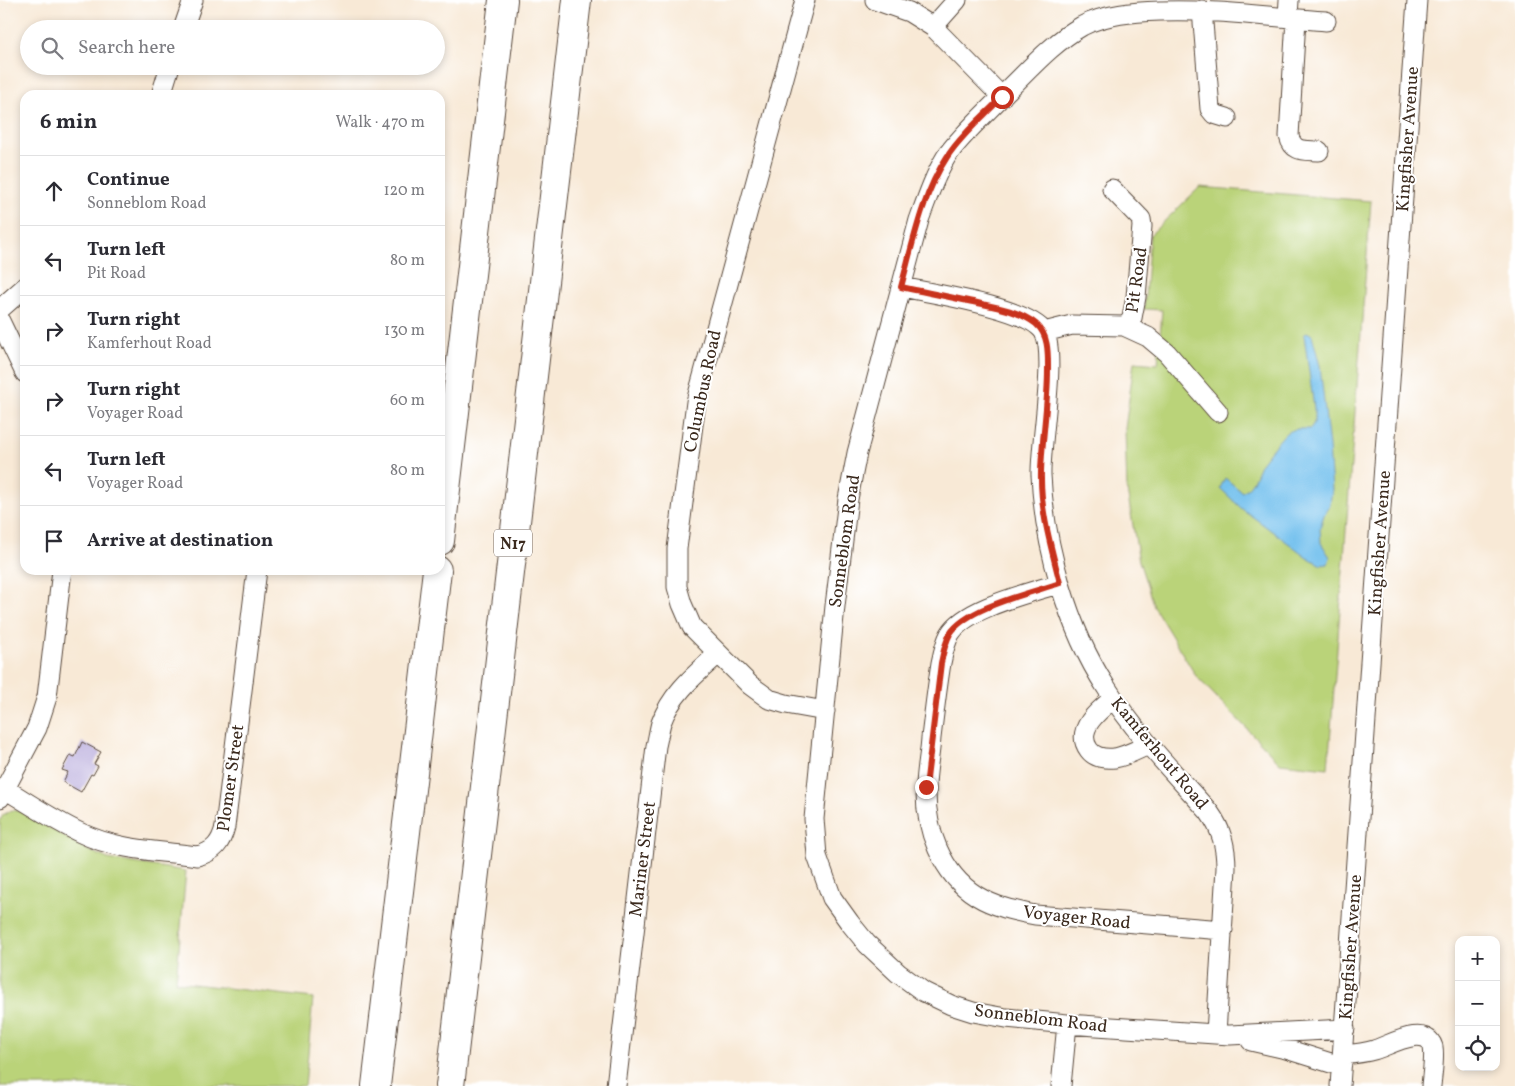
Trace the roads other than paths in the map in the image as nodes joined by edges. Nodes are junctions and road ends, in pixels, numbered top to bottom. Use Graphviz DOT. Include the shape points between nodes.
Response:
graph roads {
  1 [pos="193,0"];
  2 [pos="503,0"];
  3 [pos="577,0"];
  4 [pos="805,0"];
  5 [pos="875,0"];
  6 [pos="957,0"];
  7 [pos="1405,0"];
  8 [pos="1418,0"];
  9 [pos="1202,10"];
  10 [pos="1291,12"];
  11 [pos="186,20"];
  12 [pos="1326,21"];
  13 [pos="933,27"];
  14 [pos="167,75"];
  15 [pos="163,90"];
  16 [pos="1002,97"];
  17 [pos="1227,118"];
  18 [pos="1319,152"];
  19 [pos="1112,189"];
  20 [pos="901,287"];
  21 [pos="20,291"];
  22 [pos="0,309"];
  23 [pos="0,321"];
  24 [pos="1124,326"];
  25 [pos="1044,332"];
  26 [pos="20,363"];
  27 [pos="1218,412"];
  28 [pos="445,498"];
  29 [pos="61,575"];
  30 [pos="256,575"];
  31 [pos="436,575"];
  32 [pos="1060,583"];
  33 [pos="718,654"];
  34 [pos="1113,698"];
  35 [pos="825,711"];
  36 [pos="1148,745"];
  37 [pos="2,794"];
  38 [pos="1223,930"];
  39 [pos="1066,1024"];
  40 [pos="1340,1029"];
  41 [pos="1223,1035"];
  42 [pos="1339,1061"];
  43 [pos="376,1086"];
  44 [pos="450,1086"];
  45 [pos="616,1086"];
  46 [pos="1061,1086"];
  47 [pos="1332,1086"];
  48 [pos="1340,1086"];
  49 [pos="1431,1086"];
  1 -- 11 [label="street"];
  2 -- 28 [label="highway"];
  3 -- 44 [label="highway, N17"];
  4 -- 33 [label="street, Columbus Road" via="696,402 686,472 677,549 677,588 692,627"];
  5 -- 13 [label="street" via="910,12"];
  6 -- 13 [label="street"];
  7 -- 40 [label="street, Kingfisher Avenue"];
  8 -- 40 [label="street, Kingfisher Avenue"];
  9 -- 10 [label="street, Sonneblom Road"];
  9 -- 16 [label="street, Sonneblom Road" via="1136,12 1084,25 1063,38"];
  9 -- 17 [label="street" via="1210,109 1214,114"];
  10 -- 12 [label="street, Sonneblom Road"];
  10 -- 18 [label="street" via="1289,136 1296,149"];
  13 -- 16 [label="street"];
  14 -- 15 [label="street"];
  16 -- 20 [label="street, Sonneblom Road" via="947,156 932,184"];
  19 -- 24 [label="street, Pit Road" via="1141,219 1142,226 1136,297 1132,318"];
  20 -- 25 [label="street" via="1004,309 1022,315"];
  20 -- 35 [label="street, Sonneblom Road" via="848,499"];
  21 -- 22 [label="street"];
  23 -- 26 [label="street"];
  24 -- 25 [label="street, Pit Road" via="1072,324"];
  24 -- 27 [label="street" via="1148,337 1166,353"];
  25 -- 32 [label="street, Kamferhout Road" via="1048,379 1041,473 1047,533"];
  29 -- 37 [label="street" via="47,697 37,728"];
  30 -- 37 [label="street, Plomer Street" via="225,827 222,839 208,854 197,856 103,841 82,834"];
  31 -- 43 [label="highway"];
  32 -- 34 [label="street, Kamferhout Road" via="1088,657"];
  32 -- 38 [label="street, Voyager Road" via="975,613 950,633 941,663 926,787 930,830 938,851 950,870 976,895 1012,910 1035,915"];
  33 -- 35 [label="street, Columbus Road" via="750,685 770,699"];
  33 -- 45 [label="street, Mariner Street" via="675,696 661,724 636,901"];
  34 -- 36 [label="street, Kamferhout Road"];
  34 -- 36 [label="street" via="1092,718 1085,731 1091,752 1100,758 1115,758"];
  35 -- 39 [label="street, Sonneblom Road" via="814,819 817,856 832,898 850,923 898,973 924,992 951,1005 1006,1018"];
  36 -- 38 [label="street, Kamferhout Road" via="1210,812 1218,825 1226,852"];
  38 -- 41 [label="street, Kamferhout Road"];
  39 -- 41 [label="street, Sonneblom Road"];
  39 -- 46 [label="street"];
  40 -- 41 [label="street, Sonneblom Road"];
  40 -- 42 [label="street, Kingfisher Avenue"];
  41 -- 42 [label="street, Sonneblom Road"];
  42 -- 47 [label="street, Kingfisher Avenue"];
  42 -- 48 [label="street, Kingfisher Avenue"];
  42 -- 49 [label="street" via="1412,1036 1425,1037 1432,1047"];
}
